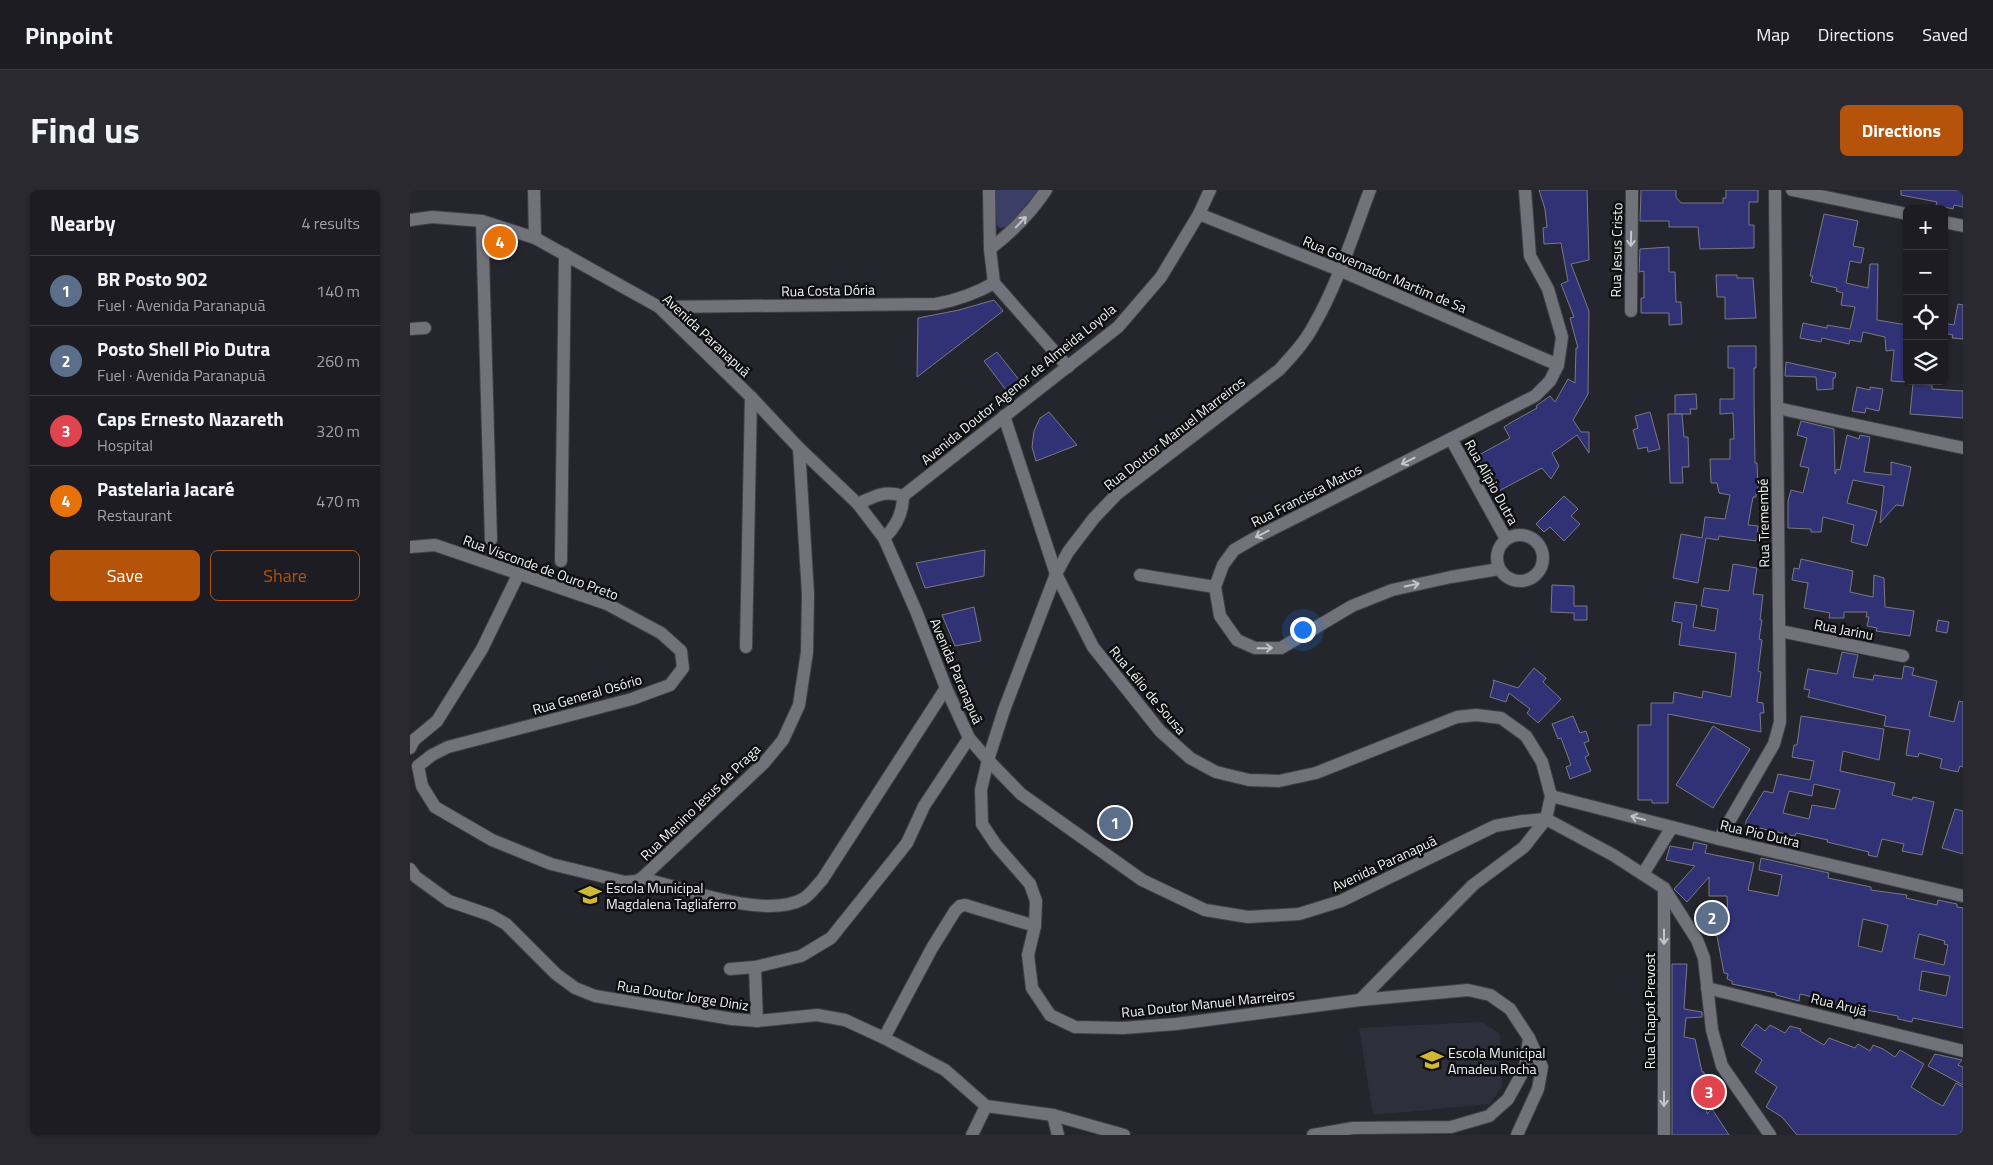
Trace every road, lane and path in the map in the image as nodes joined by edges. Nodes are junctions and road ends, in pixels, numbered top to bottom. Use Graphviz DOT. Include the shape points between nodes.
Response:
graph roads {
  1 [pos="534,190"];
  2 [pos="989,190"];
  3 [pos="1046,190"];
  4 [pos="1210,190"];
  5 [pos="1370,190"];
  6 [pos="1525,190"];
  7 [pos="1632,190"];
  8 [pos="1775,190"];
  9 [pos="1792,190"];
  10 [pos="1903,213"];
  11 [pos="1199,214"];
  12 [pos="410,220"];
  13 [pos="482,221"];
  14 [pos="1948,223"];
  15 [pos="1963,226"];
  16 [pos="535,238"];
  17 [pos="990,249"];
  18 [pos="564,254"];
  19 [pos="1339,270"];
  20 [pos="994,283"];
  21 [pos="659,307"];
  22 [pos="1631,311"];
  23 [pos="425,328"];
  24 [pos="410,329"];
  25 [pos="1558,365"];
  26 [pos="1068,367"];
  27 [pos="751,396"];
  28 [pos="1777,408"];
  29 [pos="1004,416"];
  30 [pos="1451,439"];
  31 [pos="799,448"];
  32 [pos="1963,448"];
  33 [pos="903,496"];
  34 [pos="858,504"];
  35 [pos="884,538"];
  36 [pos="1506,539"];
  37 [pos="491,540"];
  38 [pos="410,547"];
  39 [pos="561,561"];
  40 [pos="1499,569"];
  41 [pos="519,573"];
  42 [pos="1056,574"];
  43 [pos="1140,575"];
  44 [pos="1216,587"];
  45 [pos="1780,631"];
  46 [pos="662,633"];
  47 [pos="746,647"];
  48 [pos="1903,656"];
  49 [pos="946,688"];
  50 [pos="969,738"];
  51 [pos="410,749"];
  52 [pos="988,760"];
  53 [pos="418,766"];
  54 [pos="1551,796"];
  55 [pos="1546,819"];
  56 [pos="1672,827"];
  57 [pos="1718,839"];
  58 [pos="410,869"];
  59 [pos="1642,874"];
  60 [pos="642,878"];
  61 [pos="1664,888"];
  62 [pos="1963,896"];
  63 [pos="1035,926"];
  64 [pos="755,967"];
  65 [pos="730,968"];
  66 [pos="1707,988"];
  67 [pos="1360,1000"];
  68 [pos="757,1021"];
  69 [pos="884,1038"];
  70 [pos="1529,1038"];
  71 [pos="1963,1051"];
  72 [pos="986,1106"];
  73 [pos="1053,1115"];
  74 [pos="972,1135"];
  75 [pos="1058,1135"];
  76 [pos="1124,1135"];
  77 [pos="1313,1135"];
  78 [pos="1517,1135"];
  79 [pos="1664,1135"];
  80 [pos="1770,1135"];
  1 -- 16 [label="street"];
  2 -- 17 [label="street"];
  17 -- 3 [label="street, one-way" via="1036,206"];
  4 -- 11 [label="street, Avenida Doutor Agenor de Almeida Loyola"];
  5 -- 19 [label="street, Rua Doutor Manuel Marreiros"];
  6 -- 25 [label="street, Rua Francisca Matos" via="1530,256 1548,289 1562,337"];
  7 -- 22 [label="street, Rua Jesus Cristo, one-way"];
  8 -- 28 [label="street, Rua Tremembé"];
  9 -- 10 [label="street"];
  11 -- 19 [label="street, Rua Governador Martim de Sa"];
  11 -- 26 [label="street, Avenida Doutor Agenor de Almeida Loyola" via="1161,277 1131,313"];
  12 -- 13 [label="street, Avenida Paranapuã" via="432,217"];
  13 -- 16 [label="street, Avenida Paranapuã"];
  13 -- 37 [label="street"];
  14 -- 15 [label="street"];
  16 -- 18 [label="street, Avenida Paranapuã"];
  17 -- 20 [label="street"];
  18 -- 21 [label="street, Avenida Paranapuã"];
  18 -- 39 [label="street"];
  19 -- 25 [label="street, Rua Governador Martim de Sa"];
  19 -- 42 [label="street, Rua Doutor Manuel Marreiros" via="1315,324 1279,370 1118,494 1094,518"];
  20 -- 21 [label="street, Rua Costa Dória" via="974,294 936,304"];
  20 -- 26 [label="street"];
  21 -- 27 [label="street, Avenida Paranapuã"];
  23 -- 24 [label="street"];
  25 -- 30 [label="street, Rua Francisca Matos" via="1550,381 1535,396"];
  26 -- 29 [label="street, Avenida Doutor Agenor de Almeida Loyola"];
  27 -- 31 [label="street, Avenida Paranapuã"];
  27 -- 47 [label="street"];
  28 -- 32 [label="street"];
  28 -- 45 [label="street, Rua Tremembé"];
  29 -- 33 [label="street, Avenida Doutor Agenor de Almeida Loyola"];
  29 -- 42 [label="street, Rua Lélio de Sousa"];
  30 -- 36 [label="street, Rua Alípio Dutra"];
  30 -- 44 [label="street, Rua Francisca Matos, one-way" via="1234,550 1223,565"];
  31 -- 34 [label="street, Avenida Paranapuã"];
  31 -- 60 [label="street, Rua Menino Jesus de Praga" via="808,594 807,652 799,705 783,740 764,763"];
  33 -- 34 [label="street" via="884,492"];
  33 -- 35 [label="street" via="902,511 896,525"];
  34 -- 35 [label="street, Avenida Paranapuã"];
  35 -- 49 [label="street, Avenida Paranapuã"];
  36 -- 40 [label="street" via="1498,549"];
  36 -- 40 [label="street" via="1519,535 1532,538 1541,548 1544,560 1534,577 1521,582 1508,578"];
  38 -- 41 [label="street, Rua Visconde de Ouro Preto" via="435,545"];
  44 -- 40 [label="street, Rua Francisca Matos, one-way" via="1220,616 1238,640 1255,648 1281,648 1352,606 1392,590"];
  41 -- 46 [label="street, Rua Visconde de Ouro Preto" via="607,604"];
  41 -- 51 [label="street" via="482,649 437,721 414,740"];
  42 -- 52 [label="street, Rua Doutor Manuel Marreiros"];
  42 -- 54 [label="street, Rua Lélio de Sousa" via="1093,647 1160,731 1190,758 1216,772 1249,780 1279,781 1316,773 1457,717 1476,715 1501,718 1526,736 1542,762"];
  43 -- 44 [label="street"];
  45 -- 48 [label="street, Rua Jarinu"];
  45 -- 57 [label="street, Rua Tremembé" via="1780,722 1774,744"];
  46 -- 53 [label="street, Rua General Osório" via="681,651 683,668 670,685 632,699 448,747 432,754"];
  49 -- 50 [label="street, Avenida Paranapuã"];
  49 -- 60 [label="street" via="822,880 803,899 781,906 748,906"];
  50 -- 52 [label="street, Avenida Paranapuã"];
  50 -- 64 [label="street" via="924,806 907,843 831,938 801,956"];
  51 -- 53 [label="street, Rua Menino Jesus de Praga" via="411,757"];
  52 -- 55 [label="street, Avenida Paranapuã" via="1021,794 1142,880 1204,910 1248,917 1299,914 1341,901 1495,826"];
  52 -- 63 [label="street, Rua Doutor Manuel Marreiros" via="981,790 982,824 1030,884 1036,901"];
  53 -- 60 [label="street, Rua Menino Jesus de Praga" via="422,786 435,807 492,840 551,864 625,882"];
  54 -- 55 [label="street, Rua Lélio de Sousa"];
  56 -- 54 [label="street, Rua Pio Dutra, one-way"];
  55 -- 59 [label="street"];
  55 -- 67 [label="street" via="1524,847 1473,884"];
  56 -- 57 [label="street, Rua Pio Dutra"];
  56 -- 59 [label="street"];
  57 -- 62 [label="street, Rua Pio Dutra"];
  58 -- 68 [label="street, Rua Doutor Jorge Diniz" via="450,901 506,924 556,974 575,988 595,996"];
  59 -- 61 [label="street"];
  61 -- 66 [label="street" via="1697,940 1704,958"];
  61 -- 79 [label="street, Rua Chapot Prevost, one-way"];
  63 -- 67 [label="street, Rua Doutor Manuel Marreiros" via="1028,955 1032,988 1050,1015 1075,1027 1176,1024"];
  63 -- 69 [label="street" via="960,906 932,948"];
  64 -- 65 [label="street"];
  64 -- 68 [label="street"];
  66 -- 71 [label="street, Rua Arujá"];
  66 -- 80 [label="street" via="1712,1030 1722,1066"];
  67 -- 70 [label="street, Rua Doutor Manuel Marreiros" via="1468,990 1490,995 1510,1009"];
  68 -- 69 [label="street, Rua Doutor Jorge Diniz" via="817,1015 845,1020"];
  69 -- 72 [label="street, Rua Doutor Jorge Diniz" via="944,1070"];
  70 -- 77 [label="street" via="1525,1068 1508,1099 1488,1116 1451,1126 1353,1128"];
  70 -- 78 [label="street, Rua Doutor Manuel Marreiros" via="1542,1067 1538,1090"];
  72 -- 73 [label="street"];
  72 -- 74 [label="street"];
  73 -- 75 [label="street"];
  73 -- 76 [label="street"];
}
